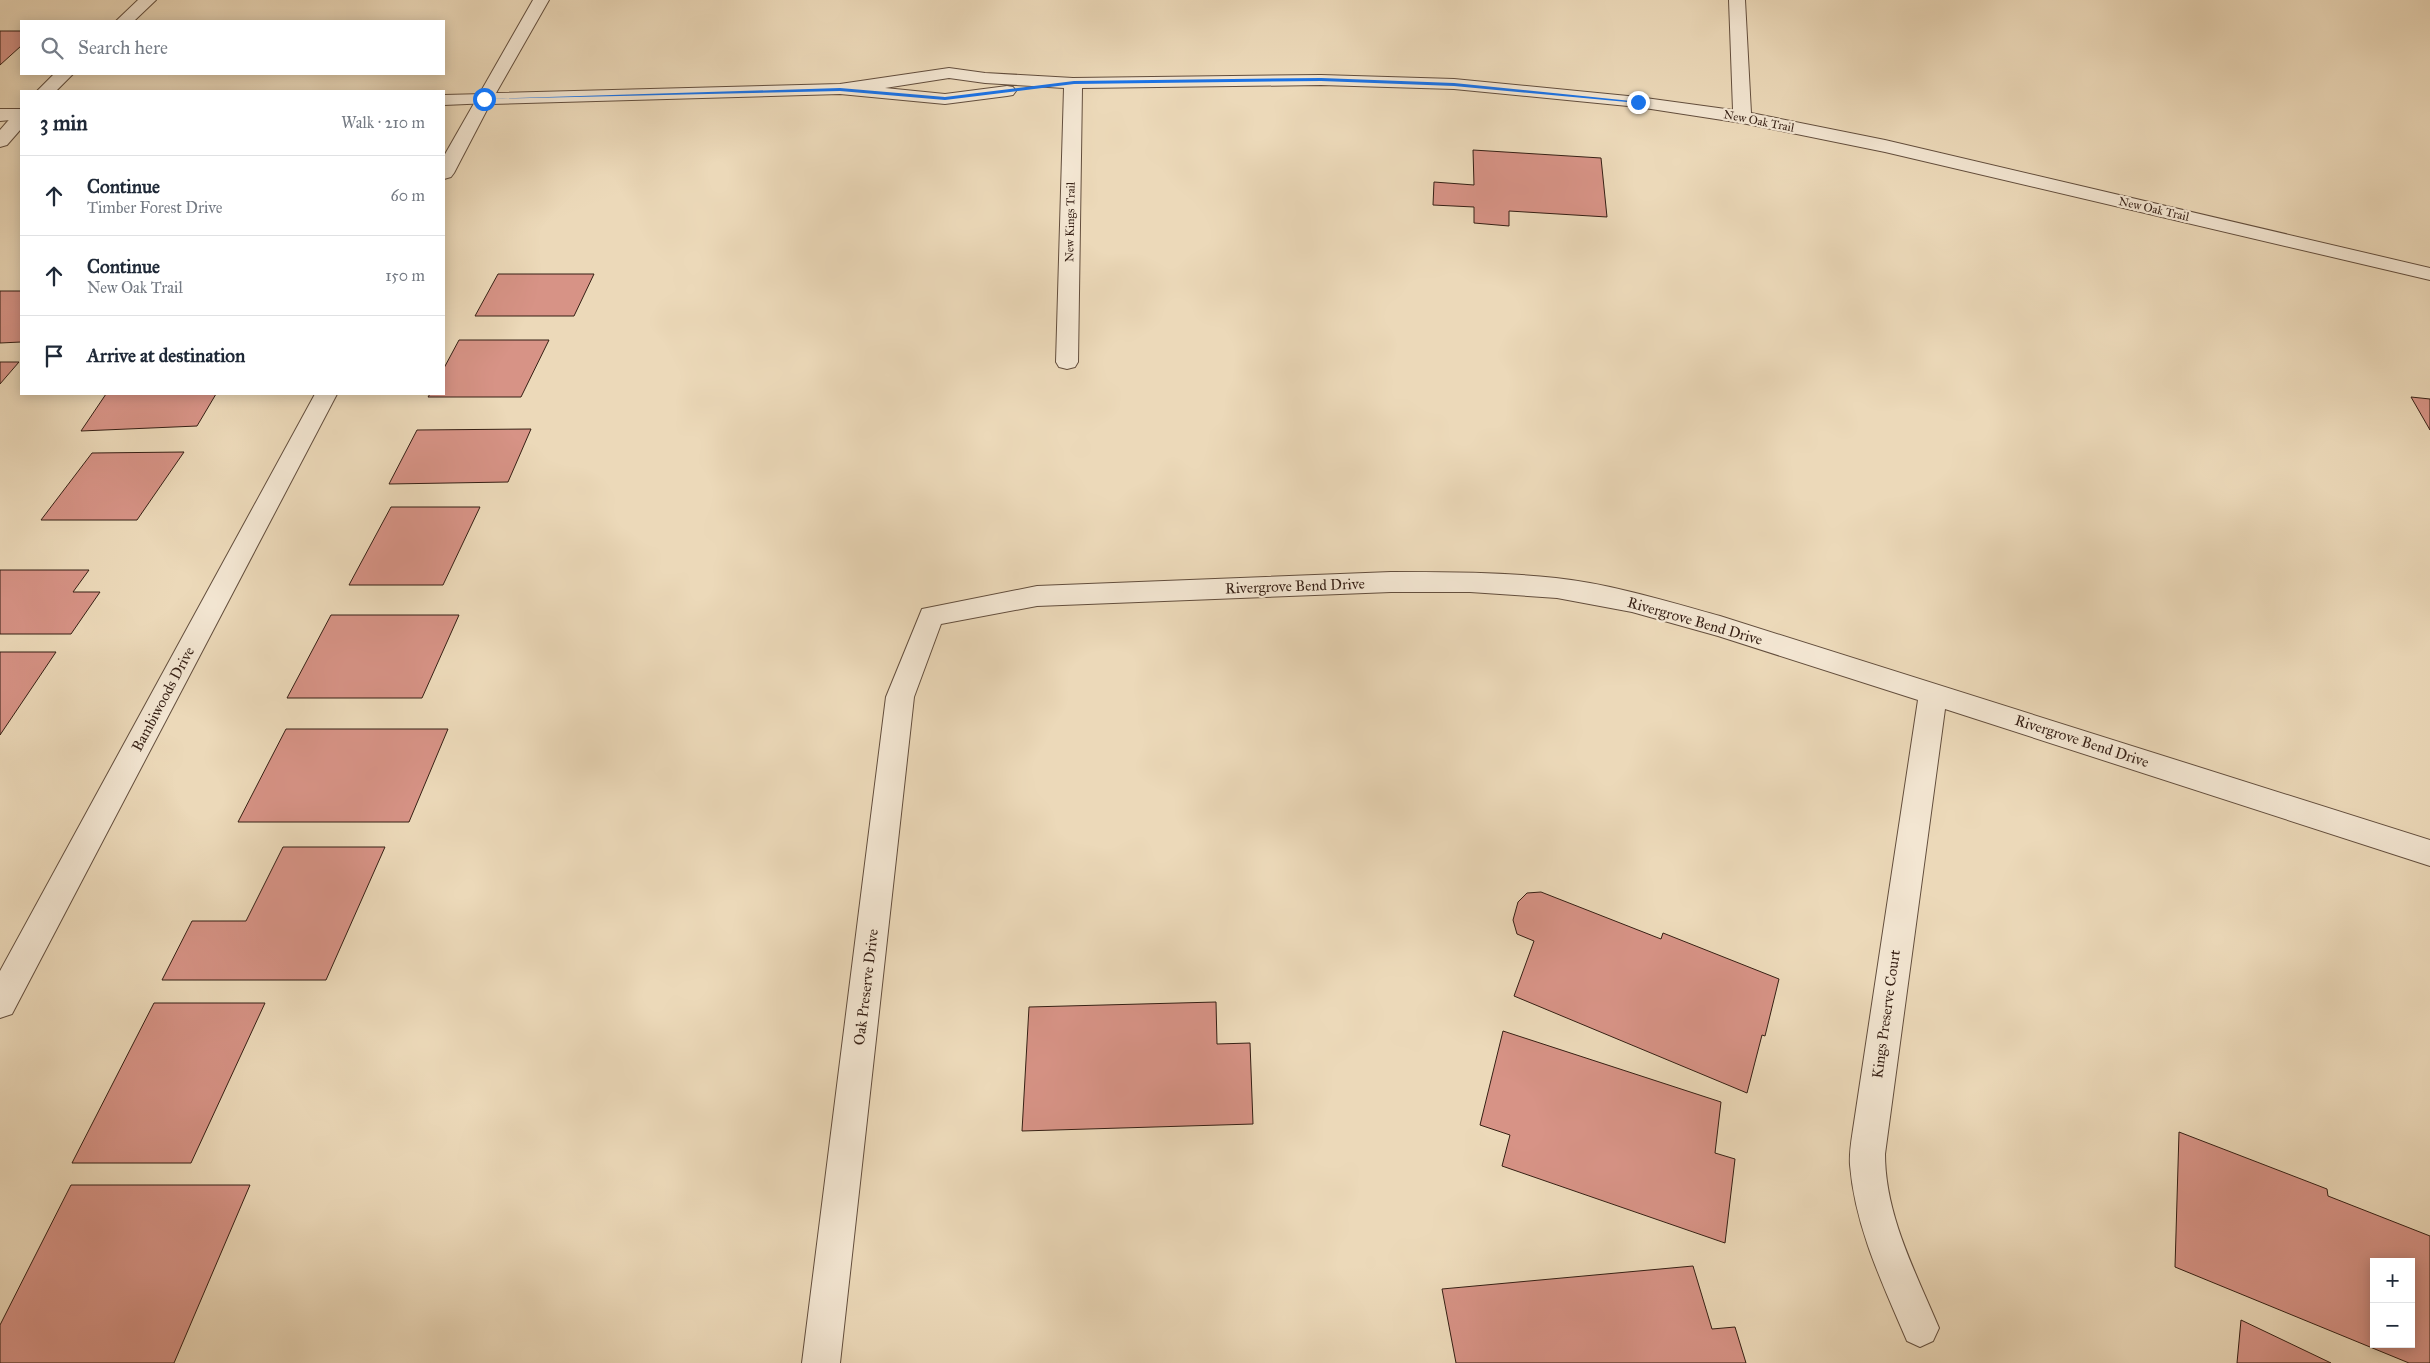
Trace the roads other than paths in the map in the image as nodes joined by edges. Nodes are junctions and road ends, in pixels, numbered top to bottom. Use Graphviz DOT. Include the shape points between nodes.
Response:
graph roads {
  1 [pos="148,0"];
  2 [pos="542,0"];
  3 [pos="1737,0"];
  4 [pos="125,20"];
  5 [pos="63,75"];
  6 [pos="1074,83"];
  7 [pos="47,90"];
  8 [pos="840,90"];
  9 [pos="484,99"];
  10 [pos="445,100"];
  11 [pos="0,115"];
  12 [pos="20,116"];
  13 [pos="1742,116"];
  14 [pos="20,117"];
  15 [pos="0,141"];
  16 [pos="445,172"];
  17 [pos="2430,274"];
  18 [pos="1067,362"];
  19 [pos="325,395"];
  20 [pos="931,616"];
  21 [pos="1933,693"];
  22 [pos="2430,853"];
  23 [pos="0,1003"];
  24 [pos="1920,1328"];
  25 [pos="821,1363"];
  1 -- 4 [label="street"];
  2 -- 9 [label="street"];
  3 -- 13 [label="street"];
  5 -- 7 [label="street"];
  6 -- 8 [label="street, New Oak Trail" via="945,99"];
  6 -- 8 [label="street, New Oak Trail" via="949,73"];
  6 -- 13 [label="street, New Oak Trail" via="1321,80 1454,84"];
  6 -- 18 [label="street, New Kings Trail"];
  8 -- 9 [label="street"];
  9 -- 10 [label="street"];
  9 -- 16 [label="street"];
  11 -- 12 [label="street"];
  13 -- 17 [label="street, New Oak Trail" via="1885,146"];
  14 -- 15 [label="street"];
  19 -- 23 [label="street, Bambiwoods Drive"];
  20 -- 21 [label="street, Rivergrove Bend Drive" via="1036,596 1391,582 1470,582 1557,588 1632,602 1720,626"];
  20 -- 25 [label="street, Oak Preserve Drive" via="900,697"];
  21 -- 22 [label="street, Rivergrove Bend Drive"];
  21 -- 24 [label="street, Kings Preserve Court" via="1871,1123 1868,1164 1874,1204 1890,1257"];
}
